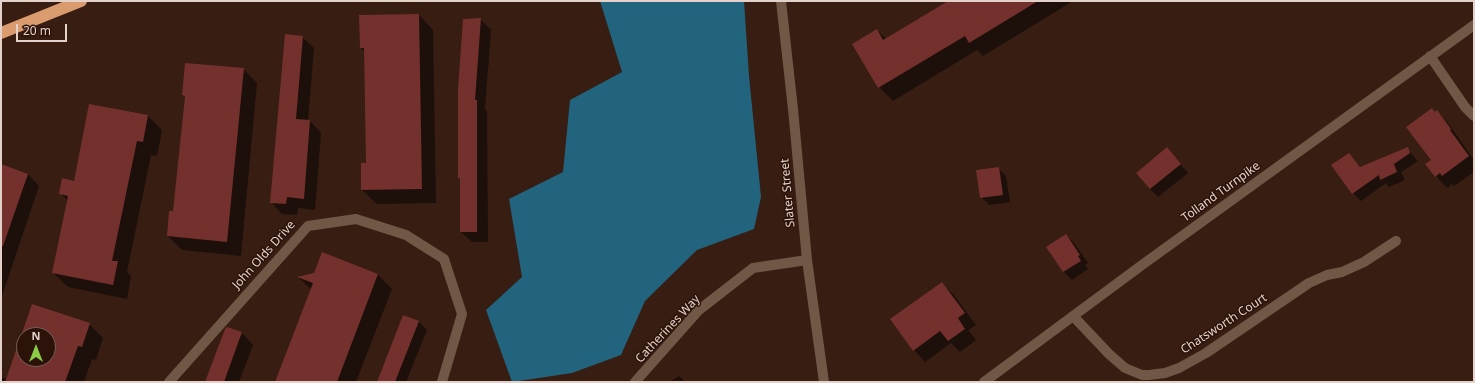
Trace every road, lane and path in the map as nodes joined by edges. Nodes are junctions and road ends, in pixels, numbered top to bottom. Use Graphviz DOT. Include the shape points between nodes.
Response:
graph roads {
  1 [pos="81,1"];
  2 [pos="781,1"];
  3 [pos="1474,25"];
  4 [pos="1,34"];
  5 [pos="1430,56"];
  6 [pos="1474,116"];
  7 [pos="1396,241"];
  8 [pos="807,260"];
  9 [pos="1073,316"];
  10 [pos="169,382"];
  11 [pos="442,382"];
  12 [pos="635,382"];
  13 [pos="824,382"];
  14 [pos="984,382"];
  1 -- 4 [label="highway"];
  2 -- 8 [label="street, Slater Street"];
  3 -- 5 [label="street, Tolland Turnpike"];
  5 -- 6 [label="street"];
  5 -- 9 [label="street, Tolland Turnpike"];
  7 -- 9 [label="street, Chatsworth Court" via="1364,262 1309,283 1206,353 1165,373 1142,375 1125,368"];
  8 -- 12 [label="street, Catherines Way" via="753,268 699,310"];
  8 -- 13 [label="street, Slater Street"];
  9 -- 14 [label="street, Tolland Turnpike"];
  10 -- 11 [label="street, John Olds Drive" via="308,226 356,219 406,236 444,259 462,314"];
}
